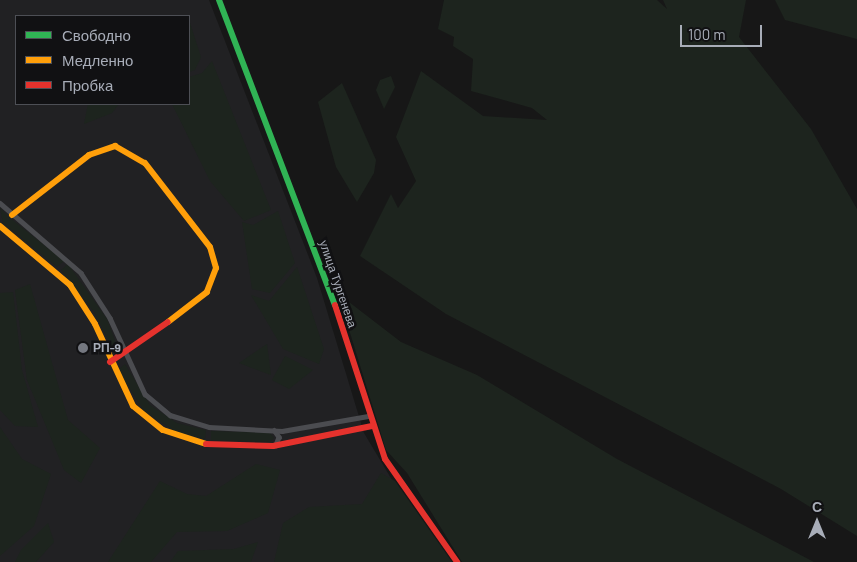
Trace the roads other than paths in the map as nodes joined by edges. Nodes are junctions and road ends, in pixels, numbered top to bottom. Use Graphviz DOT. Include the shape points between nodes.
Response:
graph roads {
  1 [pos="219,0"];
  2 [pos="0,203"];
  3 [pos="12,215"];
  4 [pos="0,226"];
  5 [pos="126,355"];
  6 [pos="110,362"];
  7 [pos="368,416"];
  8 [pos="372,426"];
  9 [pos="273,430"];
  10 [pos="274,446"];
  11 [pos="457,562"];
  1 -- 7 [label="street, улица Тургенева" via="326,279"];
  2 -- 3 [label="street"];
  3 -- 5 [label="street" via="81,273 104,306"];
  3 -- 5 [label="street" via="99,150 127,149 145,163 210,247 215,274 202,297"];
  4 -- 6 [label="street" via="70,285 95,324"];
  5 -- 6 [label="street"];
  5 -- 9 [label="street" via="145,394 179,420 209,427"];
  6 -- 10 [label="street" via="133,406 163,430 207,444"];
  7 -- 8 [label="street, улица Тургенева"];
  7 -- 9 [label="street" via="297,431"];
  8 -- 10 [label="street"];
  8 -- 11 [label="street, улица Тургенева" via="385,459"];
  9 -- 10 [label="street" via="279,437"];
}
